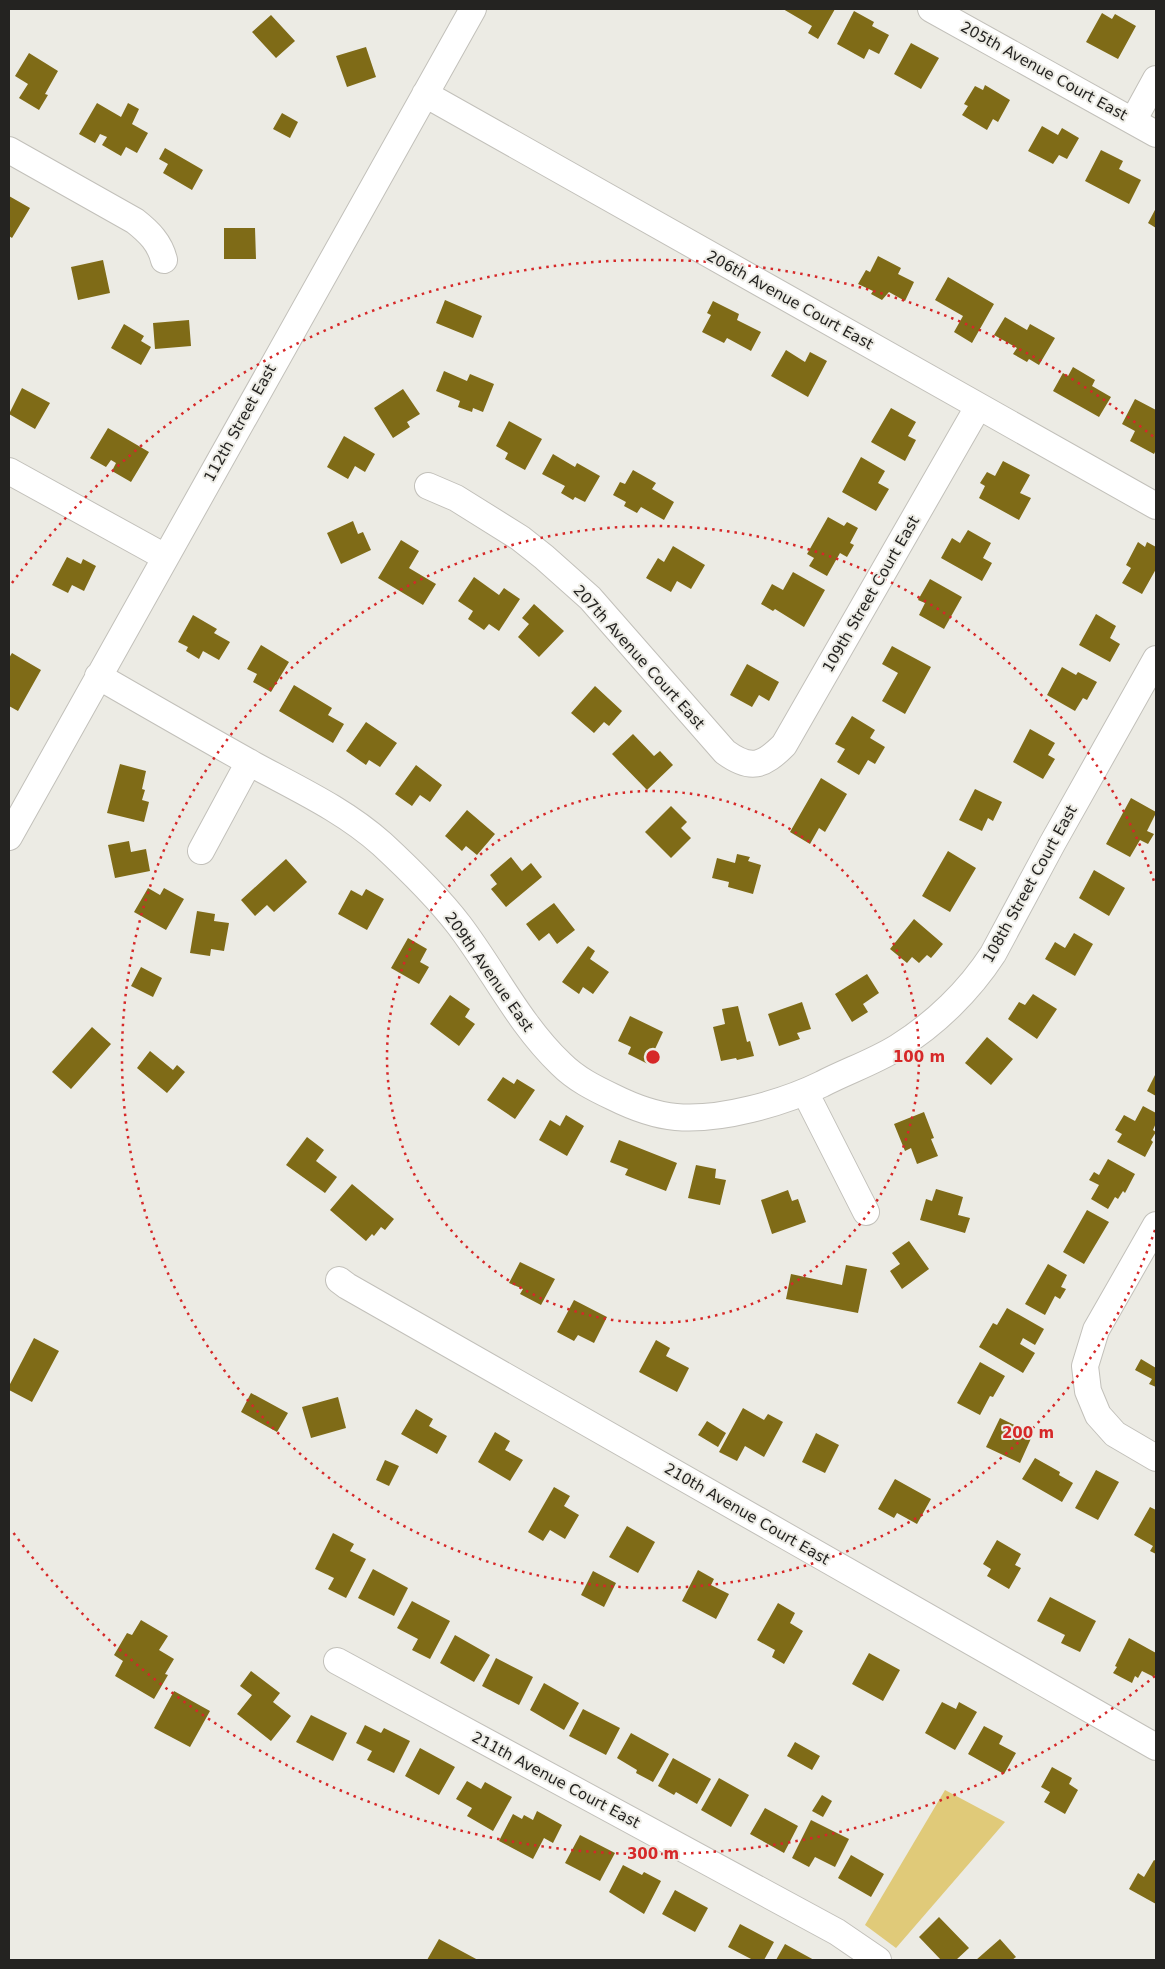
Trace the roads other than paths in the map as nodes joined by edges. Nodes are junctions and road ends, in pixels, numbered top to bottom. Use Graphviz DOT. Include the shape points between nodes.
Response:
graph roads {
  1 [pos="473,9"];
  2 [pos="931,9"];
  3 [pos="1156,79"];
  4 [pos="425,94"];
  5 [pos="1133,121"];
  6 [pos="1156,134"];
  7 [pos="9,150"];
  8 [pos="164,260"];
  9 [pos="978,407"];
  10 [pos="9,471"];
  11 [pos="428,486"];
  12 [pos="1156,506"];
  13 [pos="165,557"];
  14 [pos="1156,659"];
  15 [pos="98,676"];
  16 [pos="249,762"];
  17 [pos="748,764"];
  18 [pos="9,837"];
  19 [pos="201,851"];
  20 [pos="805,1092"];
  21 [pos="866,1212"];
  22 [pos="1156,1225"];
  23 [pos="339,1280"];
  24 [pos="1156,1458"];
  25 [pos="337,1661"];
  26 [pos="1156,1747"];
  27 [pos="878,1960"];
  1 -- 4 [label="street, 112th Street East"];
  2 -- 5 [label="street, 205th Avenue Court East"];
  3 -- 5 [label="street"];
  4 -- 9 [label="street, 206th Avenue Court East"];
  4 -- 13 [label="street, 112th Street East"];
  5 -- 6 [label="street, 205th Avenue Court East"];
  7 -- 8 [label="street" via="135,221 161,247"];
  9 -- 12 [label="street, 206th Avenue Court East"];
  9 -- 17 [label="street, 109th Street Court East" via="784,745 766,761"];
  10 -- 13 [label="street"];
  11 -- 17 [label="street, 207th Avenue Court East" via="456,498 544,557 590,598 725,752 738,762"];
  13 -- 15 [label="street, 112th Street East"];
  14 -- 20 [label="street, 108th Street Court East" via="982,970 954,1002 916,1035 869,1063"];
  15 -- 16 [label="street, 209th Avenue East"];
  15 -- 18 [label="street, 112th Street East"];
  16 -- 19 [label="street"];
  16 -- 20 [label="street, 209th Avenue East" via="340,812 380,843 424,885 459,925 540,1042 562,1065 594,1088 636,1108 677,1117 741,1112"];
  20 -- 21 [label="street"];
  22 -- 24 [label="street" via="1096,1330 1085,1366 1088,1392 1106,1426"];
  23 -- 26 [label="street, 210th Avenue Court East"];
  25 -- 27 [label="street, 211th Avenue Court East" via="837,1932"];
}
